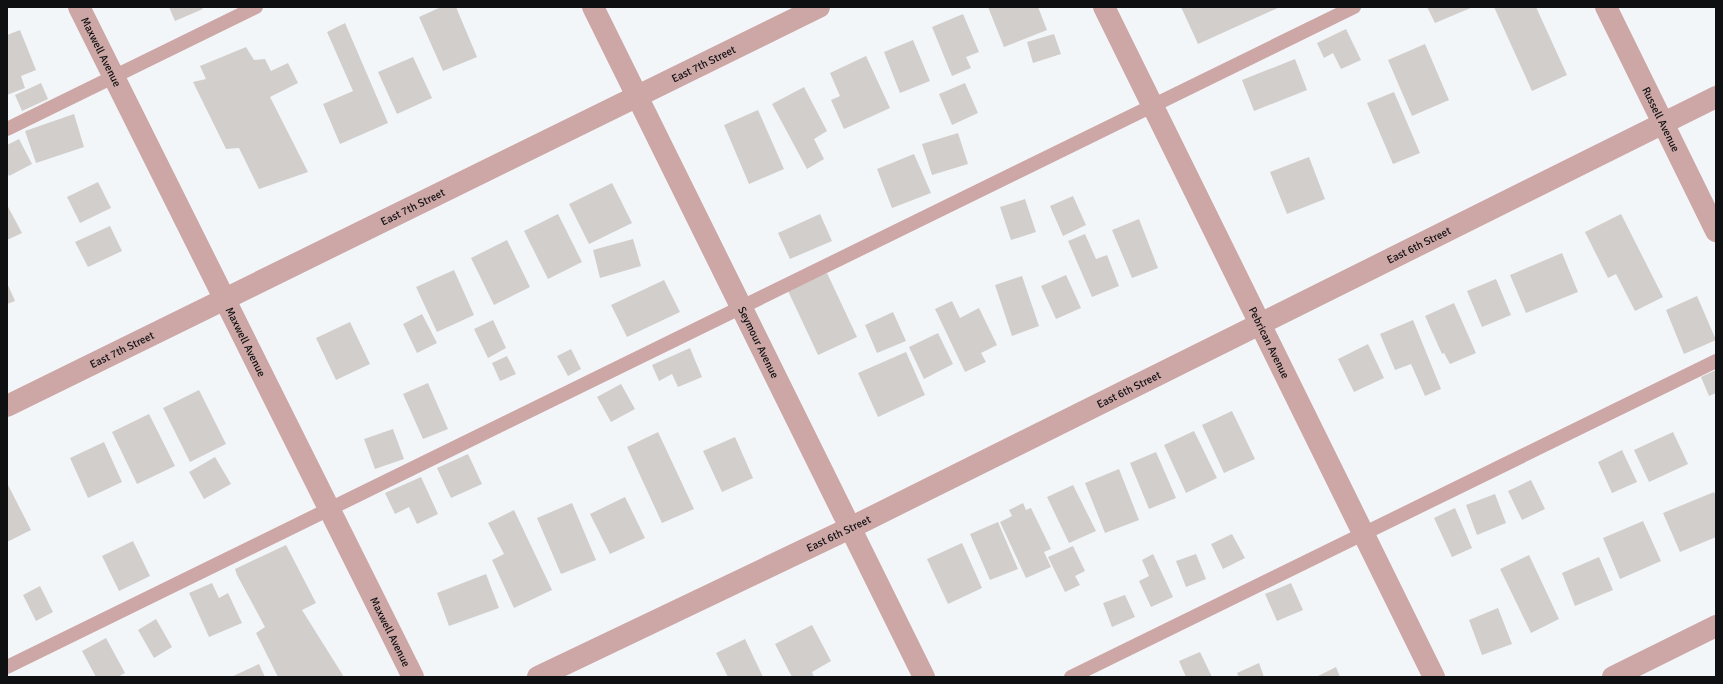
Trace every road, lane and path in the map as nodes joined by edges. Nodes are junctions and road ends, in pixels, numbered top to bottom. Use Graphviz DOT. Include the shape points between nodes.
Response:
graph roads {
  1 [pos="79,7"];
  2 [pos="256,7"];
  3 [pos="593,7"];
  4 [pos="819,7"];
  5 [pos="1104,7"];
  6 [pos="1354,7"];
  7 [pos="1606,7"];
  8 [pos="114,77"];
  9 [pos="637,96"];
  10 [pos="1716,97"];
  11 [pos="1153,105"];
  12 [pos="1663,124"];
  13 [pos="7,129"];
  14 [pos="1716,231"];
  15 [pos="224,299"];
  16 [pos="742,307"];
  17 [pos="1261,324"];
  18 [pos="1716,361"];
  19 [pos="7,406"];
  20 [pos="330,509"];
  21 [pos="850,528"];
  22 [pos="1364,534"];
  23 [pos="1716,626"];
  24 [pos="7,667"];
  25 [pos="413,677"];
  26 [pos="538,677"];
  27 [pos="924,677"];
  28 [pos="1071,677"];
  29 [pos="1434,677"];
  30 [pos="1612,677"];
  1 -- 8 [label="street, Maxwell Avenue"];
  2 -- 8 [label="lane"];
  3 -- 9 [label="street, Seymour Avenue"];
  4 -- 9 [label="street, East 7th Street"];
  5 -- 11 [label="street, Pebrican Avenue"];
  6 -- 11 [label="lane"];
  7 -- 12 [label="street, Russell Avenue"];
  8 -- 13 [label="lane"];
  8 -- 15 [label="street, Maxwell Avenue"];
  9 -- 15 [label="street, East 7th Street"];
  9 -- 16 [label="street, Seymour Avenue"];
  10 -- 12 [label="street, East 6th Street"];
  11 -- 16 [label="lane"];
  11 -- 17 [label="street, Pebrican Avenue"];
  12 -- 14 [label="street, Russell Avenue"];
  12 -- 17 [label="street, East 6th Street"];
  15 -- 19 [label="street, East 7th Street"];
  15 -- 20 [label="street, Maxwell Avenue"];
  16 -- 20 [label="lane"];
  16 -- 21 [label="street, Seymour Avenue"];
  17 -- 21 [label="street, East 6th Street"];
  17 -- 22 [label="street, Pebrican Avenue"];
  18 -- 22 [label="lane"];
  20 -- 24 [label="lane"];
  20 -- 25 [label="street, Maxwell Avenue"];
  21 -- 26 [label="street, East 6th Street"];
  21 -- 27 [label="street, Seymour Avenue"];
  22 -- 28 [label="lane"];
  22 -- 29 [label="street, Pebrican Avenue"];
  23 -- 30 [label="street"];
}
